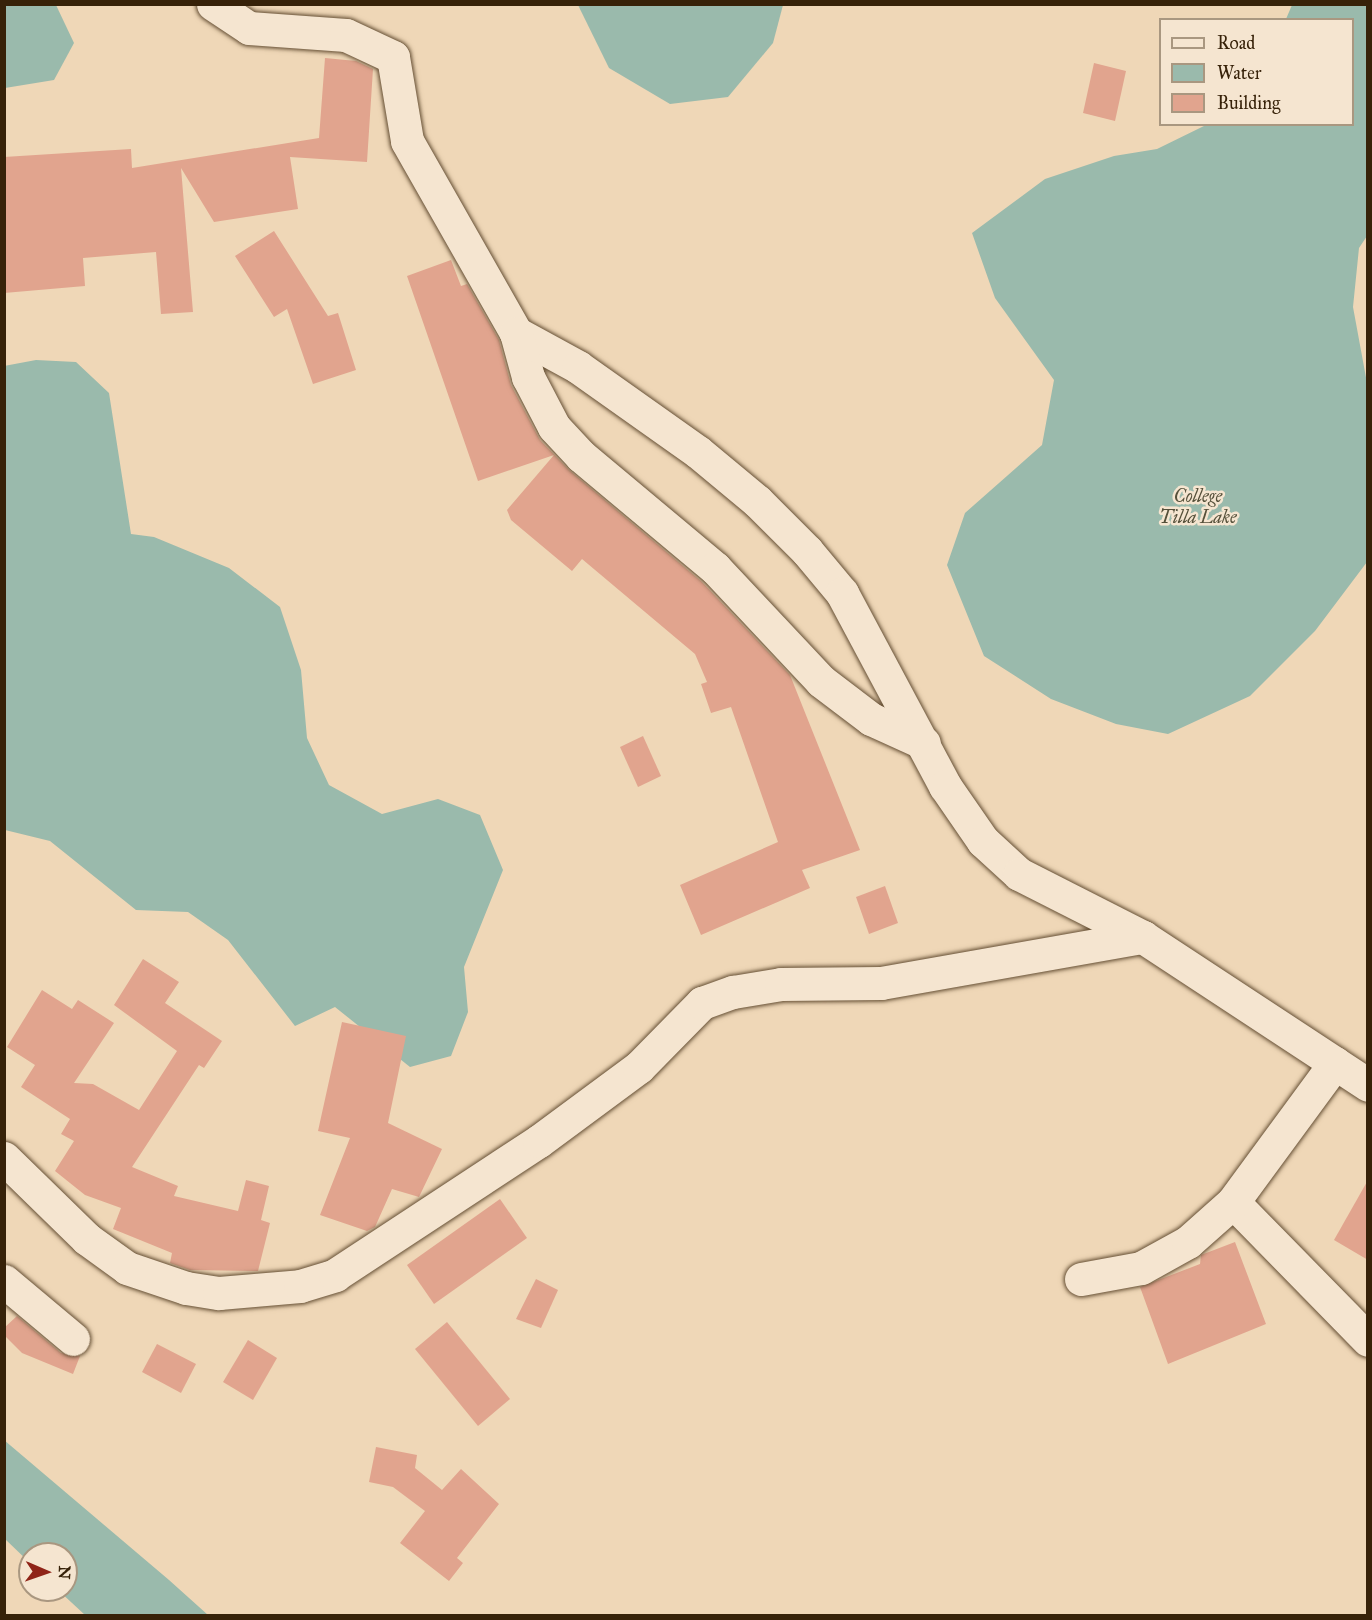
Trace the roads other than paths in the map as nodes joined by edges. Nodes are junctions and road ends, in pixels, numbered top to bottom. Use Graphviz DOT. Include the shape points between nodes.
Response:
graph roads {
  1 [pos="213,4"];
  2 [pos="516,333"];
  3 [pos="924,743"];
  4 [pos="1143,937"];
  5 [pos="1335,1063"];
  6 [pos="1368,1085"];
  7 [pos="4,1158"];
  8 [pos="1233,1202"];
  9 [pos="1081,1279"];
  10 [pos="4,1281"];
  11 [pos="73,1339"];
  12 [pos="1368,1340"];
  1 -- 2 [label="street" via="249,28 346,35 393,57 407,141"];
  2 -- 3 [label="street" via="641,409 757,501 842,593"];
  2 -- 3 [label="street" via="528,377 554,427 581,456 715,568 821,681 871,720"];
  3 -- 4 [label="street" via="945,786 983,841 1019,874"];
  4 -- 5 [label="street"];
  4 -- 7 [label="street" via="881,982 781,984 733,992 702,1003 639,1067 539,1141 335,1275 300,1286 219,1293 186,1288 127,1268 87,1239"];
  5 -- 6 [label="street"];
  5 -- 8 [label="street"];
  8 -- 9 [label="street" via="1188,1242 1141,1269"];
  8 -- 12 [label="street"];
  10 -- 11 [label="street"];
}
